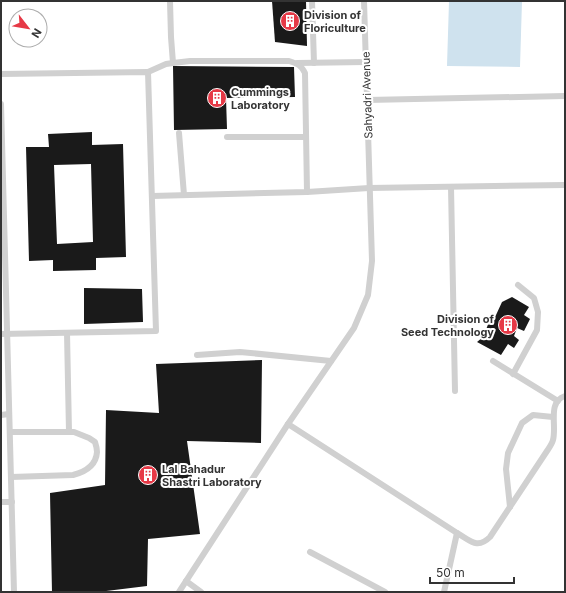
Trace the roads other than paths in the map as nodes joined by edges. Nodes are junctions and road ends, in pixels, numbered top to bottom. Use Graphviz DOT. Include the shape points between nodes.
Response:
graph roads {
  1 [pos="170,1"];
  2 [pos="312,1"];
  3 [pos="364,1"];
  4 [pos="366,62"];
  5 [pos="174,63"];
  6 [pos="296,63"];
  7 [pos="314,63"];
  8 [pos="148,72"];
  9 [pos="1,74"];
  10 [pos="565,96"];
  11 [pos="367,100"];
  12 [pos="1,104"];
  13 [pos="180,133"];
  14 [pos="226,137"];
  15 [pos="306,137"];
  16 [pos="565,185"];
  17 [pos="451,187"];
  18 [pos="369,188"];
  19 [pos="307,192"];
  20 [pos="184,195"];
  21 [pos="152,196"];
  22 [pos="2,203"];
  23 [pos="518,285"];
  24 [pos="67,332"];
  25 [pos="4,334"];
  26 [pos="197,355"];
  27 [pos="331,361"];
  28 [pos="493,361"];
  29 [pos="513,374"];
  30 [pos="455,391"];
  31 [pos="565,396"];
  32 [pos="558,400"];
  33 [pos="9,414"];
  34 [pos="1,415"];
  35 [pos="553,417"];
  36 [pos="288,424"];
  37 [pos="10,432"];
  38 [pos="69,432"];
  39 [pos="11,477"];
  40 [pos="1,502"];
  41 [pos="12,502"];
  42 [pos="510,507"];
  43 [pos="457,533"];
  44 [pos="310,552"];
  45 [pos="186,581"];
  46 [pos="14,592"];
  47 [pos="179,592"];
  48 [pos="201,592"];
  49 [pos="385,592"];
  50 [pos="444,592"];
  1 -- 5 [label="lane"];
  2 -- 7 [label="lane"];
  3 -- 4 [label="lane, Sahyadri Avenue"];
  4 -- 7 [label="lane"];
  4 -- 11 [label="lane, Sahyadri Avenue"];
  5 -- 6 [label="lane"];
  5 -- 8 [label="lane"];
  6 -- 7 [label="lane"];
  6 -- 15 [label="lane" via="305,73"];
  8 -- 9 [label="lane"];
  8 -- 21 [label="lane"];
  10 -- 11 [label="lane"];
  11 -- 18 [label="lane, Sahyadri Avenue"];
  12 -- 22 [label="lane"];
  13 -- 20 [label="lane"];
  14 -- 15 [label="lane"];
  15 -- 19 [label="lane"];
  16 -- 17 [label="lane"];
  17 -- 18 [label="lane"];
  17 -- 30 [label="lane"];
  18 -- 19 [label="lane"];
  18 -- 27 [label="lane, Sahyadri Avenue" via="372,261 368,294 354,328"];
  19 -- 20 [label="lane"];
  20 -- 21 [label="lane"];
  21 -- 24 [label="lane" via="156,331"];
  22 -- 25 [label="lane"];
  23 -- 29 [label="lane" via="534,298 538,312 537,330"];
  24 -- 25 [label="lane"];
  24 -- 38 [label="lane"];
  25 -- 33 [label="lane"];
  26 -- 27 [label="lane" via="240,352"];
  27 -- 36 [label="lane, Sahyadri Avenue"];
  28 -- 29 [label="lane"];
  29 -- 32 [label="lane"];
  31 -- 32 [label="lane"];
  32 -- 35 [label="lane"];
  33 -- 34 [label="lane"];
  33 -- 37 [label="lane"];
  35 -- 42 [label="lane" via="553,440 548,451"];
  35 -- 42 [label="lane" via="533,415 522,423 508,453 506,469"];
  36 -- 43 [label="lane"];
  36 -- 45 [label="lane, Sahyadri Avenue"];
  37 -- 38 [label="lane"];
  37 -- 39 [label="lane"];
  38 -- 39 [label="lane" via="95,442 97,452 88,469 73,475"];
  39 -- 41 [label="lane"];
  40 -- 41 [label="lane"];
  41 -- 46 [label="lane"];
  42 -- 43 [label="lane" via="485,542 474,543"];
  43 -- 50 [label="lane"];
  44 -- 49 [label="lane"];
  45 -- 47 [label="lane, Sahyadri Avenue"];
  45 -- 48 [label="lane"];
}
